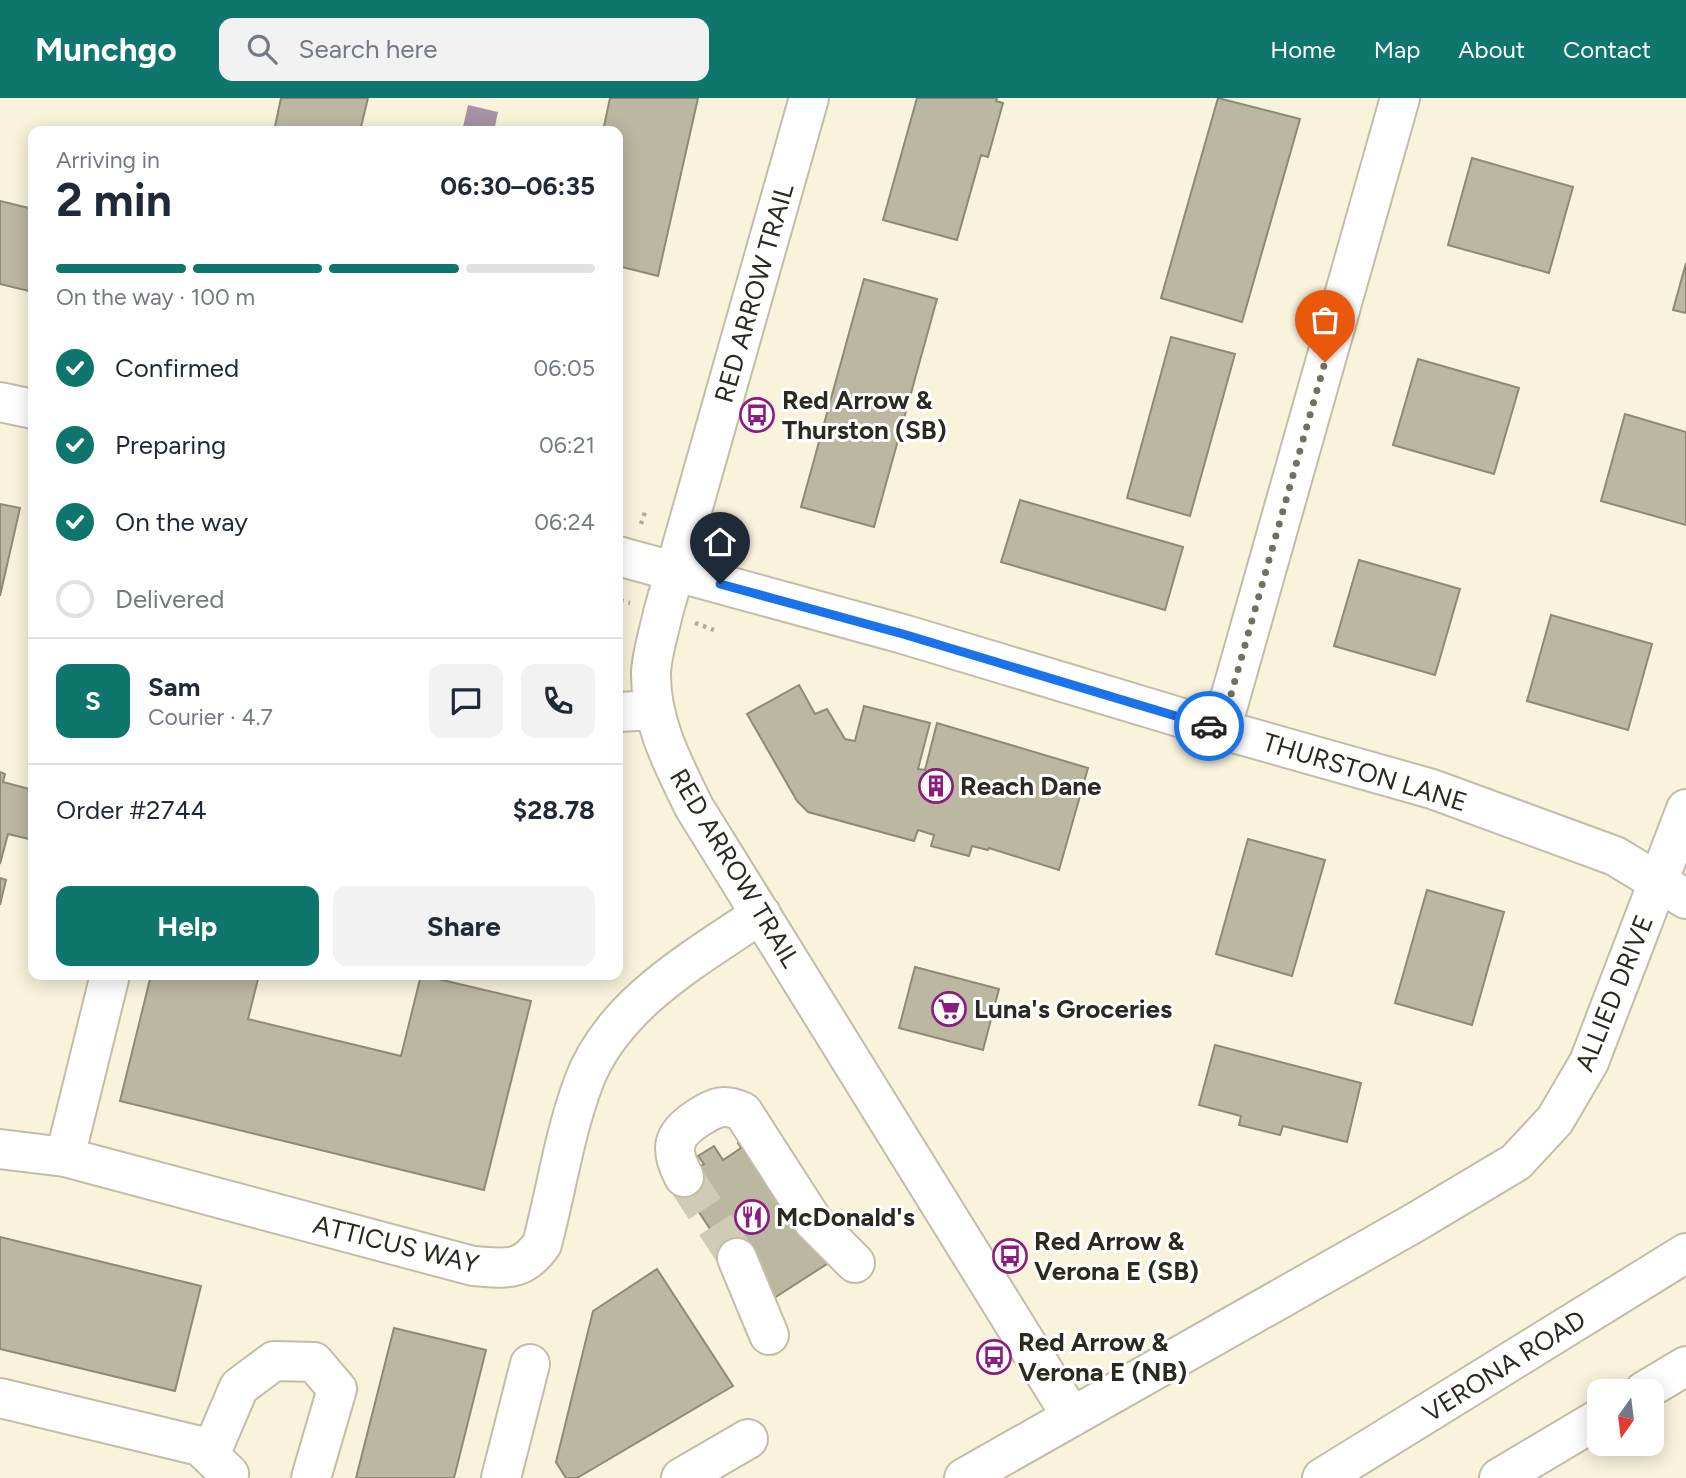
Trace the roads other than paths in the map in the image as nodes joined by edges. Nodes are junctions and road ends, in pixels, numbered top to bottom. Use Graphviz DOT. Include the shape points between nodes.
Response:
graph roads {
  1 [pos="809,98"];
  2 [pos="1399,98"];
  3 [pos="0,402"];
  4 [pos="28,408"];
  5 [pos="623,557"];
  6 [pos="675,573"];
  7 [pos="636,711"];
  8 [pos="1221,730"];
  9 [pos="1686,809"];
  10 [pos="1672,892"];
  11 [pos="761,914"];
  12 [pos="109,980"];
  13 [pos="0,1149"];
  14 [pos="65,1157"];
  15 [pos="684,1177"];
  16 [pos="1686,1253"];
  17 [pos="737,1258"];
  18 [pos="855,1263"];
  19 [pos="769,1335"];
  20 [pos="530,1364"];
  21 [pos="1686,1366"];
  22 [pos="1664,1379"];
  23 [pos="0,1398"];
  24 [pos="1072,1417"];
  25 [pos="1587,1426"];
  26 [pos="748,1439"];
  27 [pos="219,1467"];
  28 [pos="311,1478"];
  29 [pos="501,1478"];
  30 [pos="681,1478"];
  31 [pos="964,1478"];
  32 [pos="1322,1478"];
  33 [pos="1499,1478"];
  1 -- 6 [label="main road, RED ARROW TRAIL"];
  2 -- 8 [label="main road"];
  3 -- 4 [label="main road"];
  5 -- 6 [label="main road, THURSTON LANE"];
  6 -- 7 [label="main road, RED ARROW TRAIL" via="651,671"];
  6 -- 8 [label="main road, THURSTON LANE" via="903,634"];
  7 -- 11 [label="main road, RED ARROW TRAIL" via="668,754 694,807"];
  8 -- 10 [label="main road, THURSTON LANE" via="1432,789 1615,856"];
  9 -- 10 [label="main road, ALLIED DRIVE"];
  10 -- 24 [label="main road, ALLIED DRIVE" via="1589,1062 1555,1120 1516,1162"];
  11 -- 14 [label="main road, ATTICUS WAY" via="650,993 601,1049 583,1083 542,1244 530,1262 506,1269 473,1266"];
  11 -- 24 [label="main road, RED ARROW TRAIL"];
  12 -- 14 [label="main road"];
  13 -- 14 [label="main road, ATTICUS WAY"];
  15 -- 18 [label="main road" via="675,1149 682,1128 715,1108 729,1105 743,1112 813,1221"];
  16 -- 32 [label="main road, VERONA ROAD"];
  17 -- 19 [label="main road"];
  20 -- 29 [label="main road"];
  21 -- 22 [label="main road"];
  23 -- 27 [label="main road" via="200,1446"];
  24 -- 31 [label="main road, ALLIED DRIVE"];
  25 -- 33 [label="main road"];
  26 -- 30 [label="main road"];
  27 -- 28 [label="main road" via="239,1387 274,1361 314,1362 337,1389"];
}
